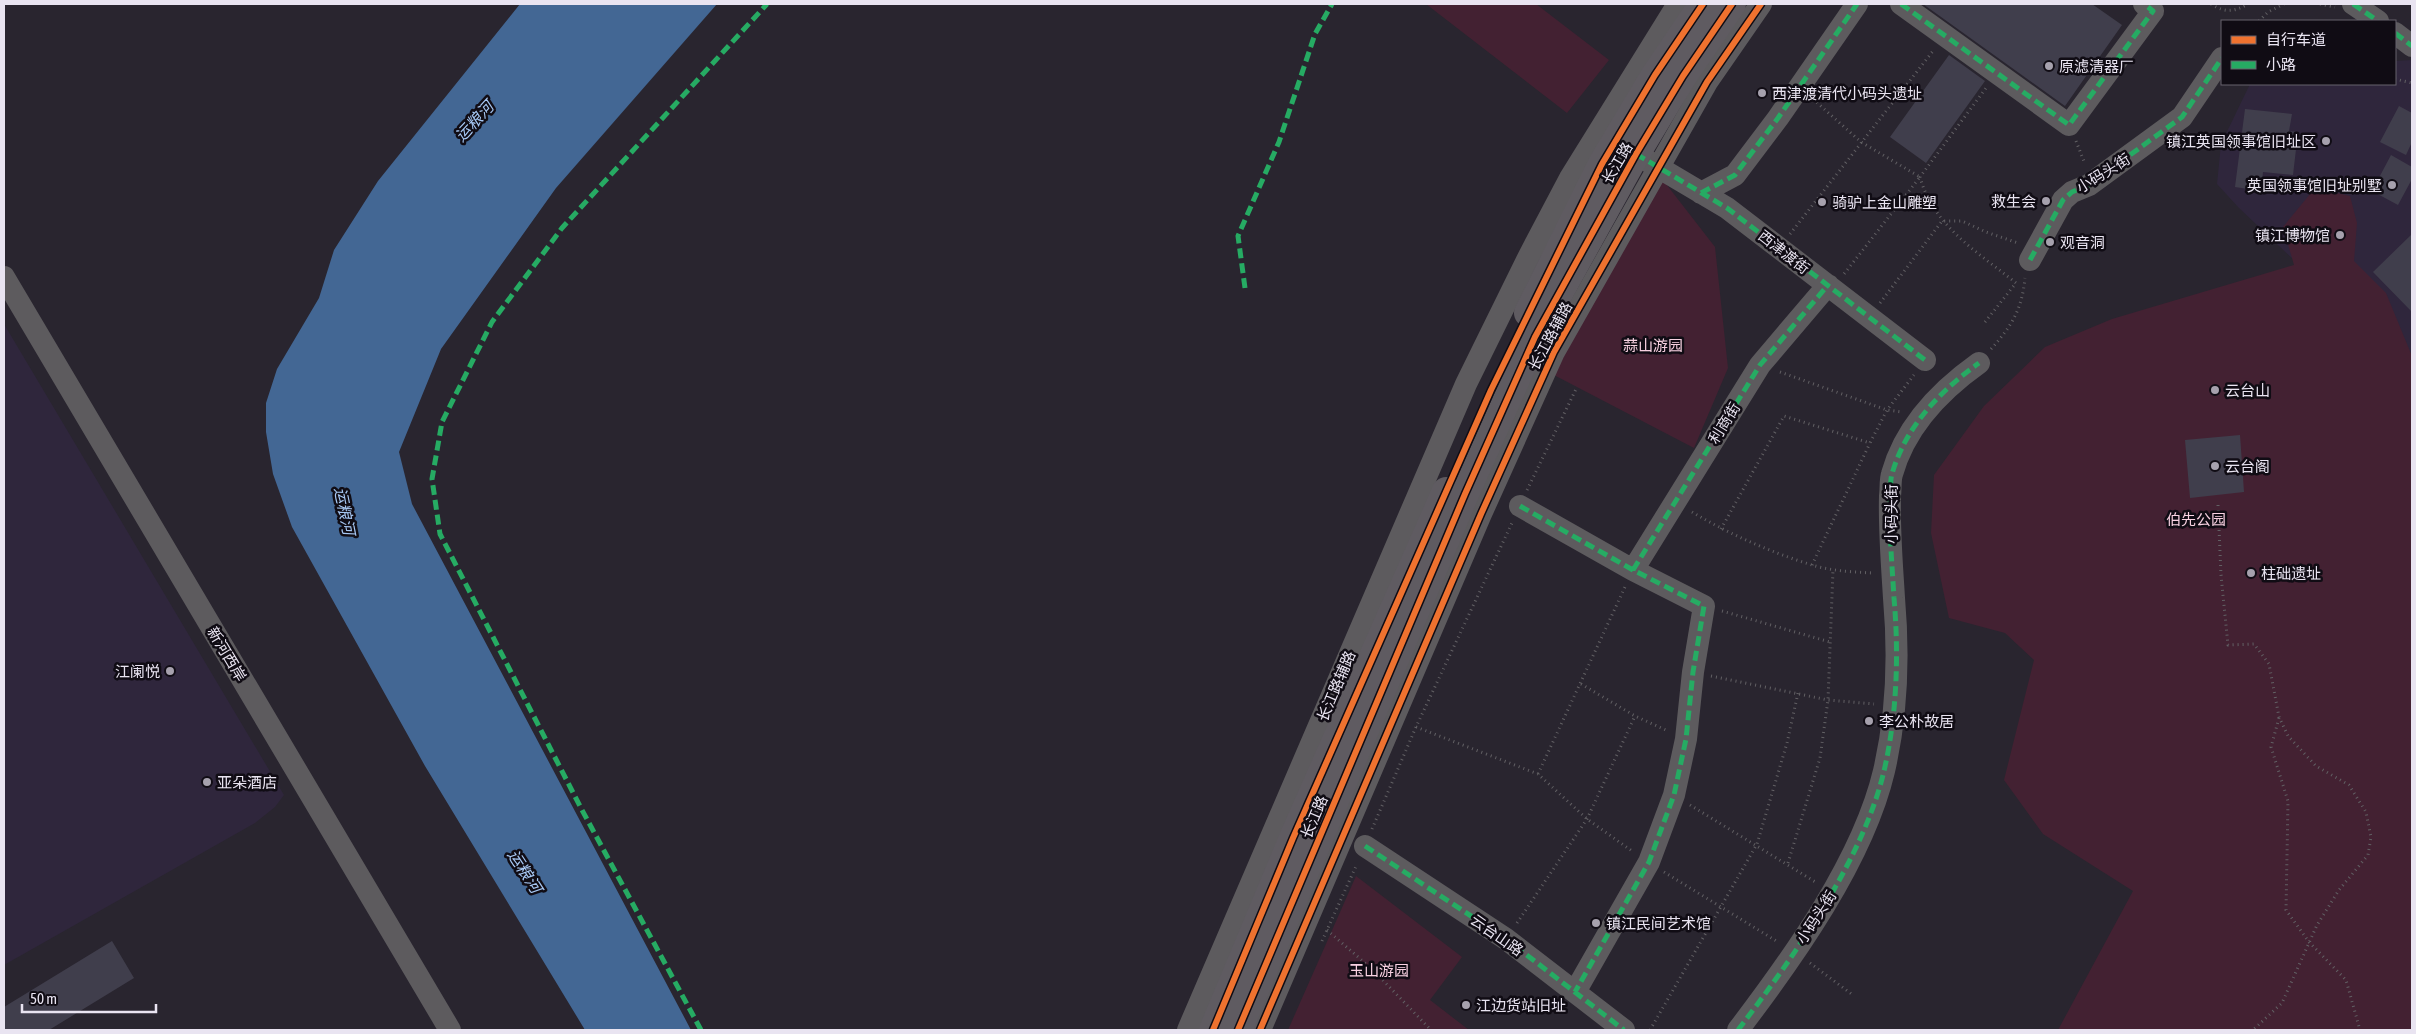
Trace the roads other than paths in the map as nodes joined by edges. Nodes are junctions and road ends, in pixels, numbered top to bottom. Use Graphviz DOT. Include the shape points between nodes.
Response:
graph roads {
  1 [pos="1678,4"];
  2 [pos="1703,4"];
  3 [pos="1732,4"];
  4 [pos="1760,4"];
  5 [pos="1857,4"];
  6 [pos="1901,4"];
  7 [pos="2354,4"];
  8 [pos="2152,6"];
  9 [pos="2377,20"];
  10 [pos="2396,34"];
  11 [pos="2412,46"];
  12 [pos="2221,60"];
  13 [pos="1647,161"];
  14 [pos="1701,193"];
  15 [pos="2034,253"];
  16 [pos="4,277"];
  17 [pos="1828,285"];
  18 [pos="1925,360"];
  19 [pos="1979,363"];
  20 [pos="1520,506"];
  21 [pos="1633,570"];
  22 [pos="1365,846"];
  23 [pos="1575,992"];
  24 [pos="450,1030"];
  25 [pos="1188,1030"];
  26 [pos="1213,1030"];
  27 [pos="1238,1030"];
  28 [pos="1260,1030"];
  29 [pos="1624,1030"];
  30 [pos="1738,1030"];
  1 -- 25 [label="street, 长江路辅路" via="1570,178 1466,384"];
  2 -- 26 [label="main road, 长江路" via="1655,75 1602,164 1491,390 1293,838"];
  3 -- 13 [label="main road, 长江路" via="1683,76"];
  4 -- 13 [label="street, 长江路辅路" via="1707,82"];
  5 -- 14 [label="street" via="1735,175"];
  6 -- 8 [label="street" via="2069,125"];
  7 -- 9 [label="street"];
  10 -- 11 [label="street"];
  12 -- 15 [label="street, 小码头街" via="2182,118 2063,200"];
  13 -- 14 [label="street, 西津渡街"];
  13 -- 27 [label="main road, 长江路" via="1585,244 1532,346 1465,494"];
  13 -- 28 [label="street, 长江路辅路" via="1554,352"];
  14 -- 17 [label="street, 西津渡街" via="1727,208"];
  16 -- 24 [label="street, 新河西岸"];
  17 -- 18 [label="street, 西津渡街"];
  17 -- 21 [label="street, 利商街" via="1760,365"];
  19 -- 30 [label="street, 小码头街" via="1953,381 1922,415 1891,474 1896,690 1884,772 1862,836 1832,893"];
  20 -- 21 [label="street"];
  21 -- 23 [label="street" via="1704,606 1686,739 1674,795 1648,862"];
  22 -- 23 [label="street, 云台山路" via="1506,939"];
  23 -- 29 [label="street, 云台山路"];
}
